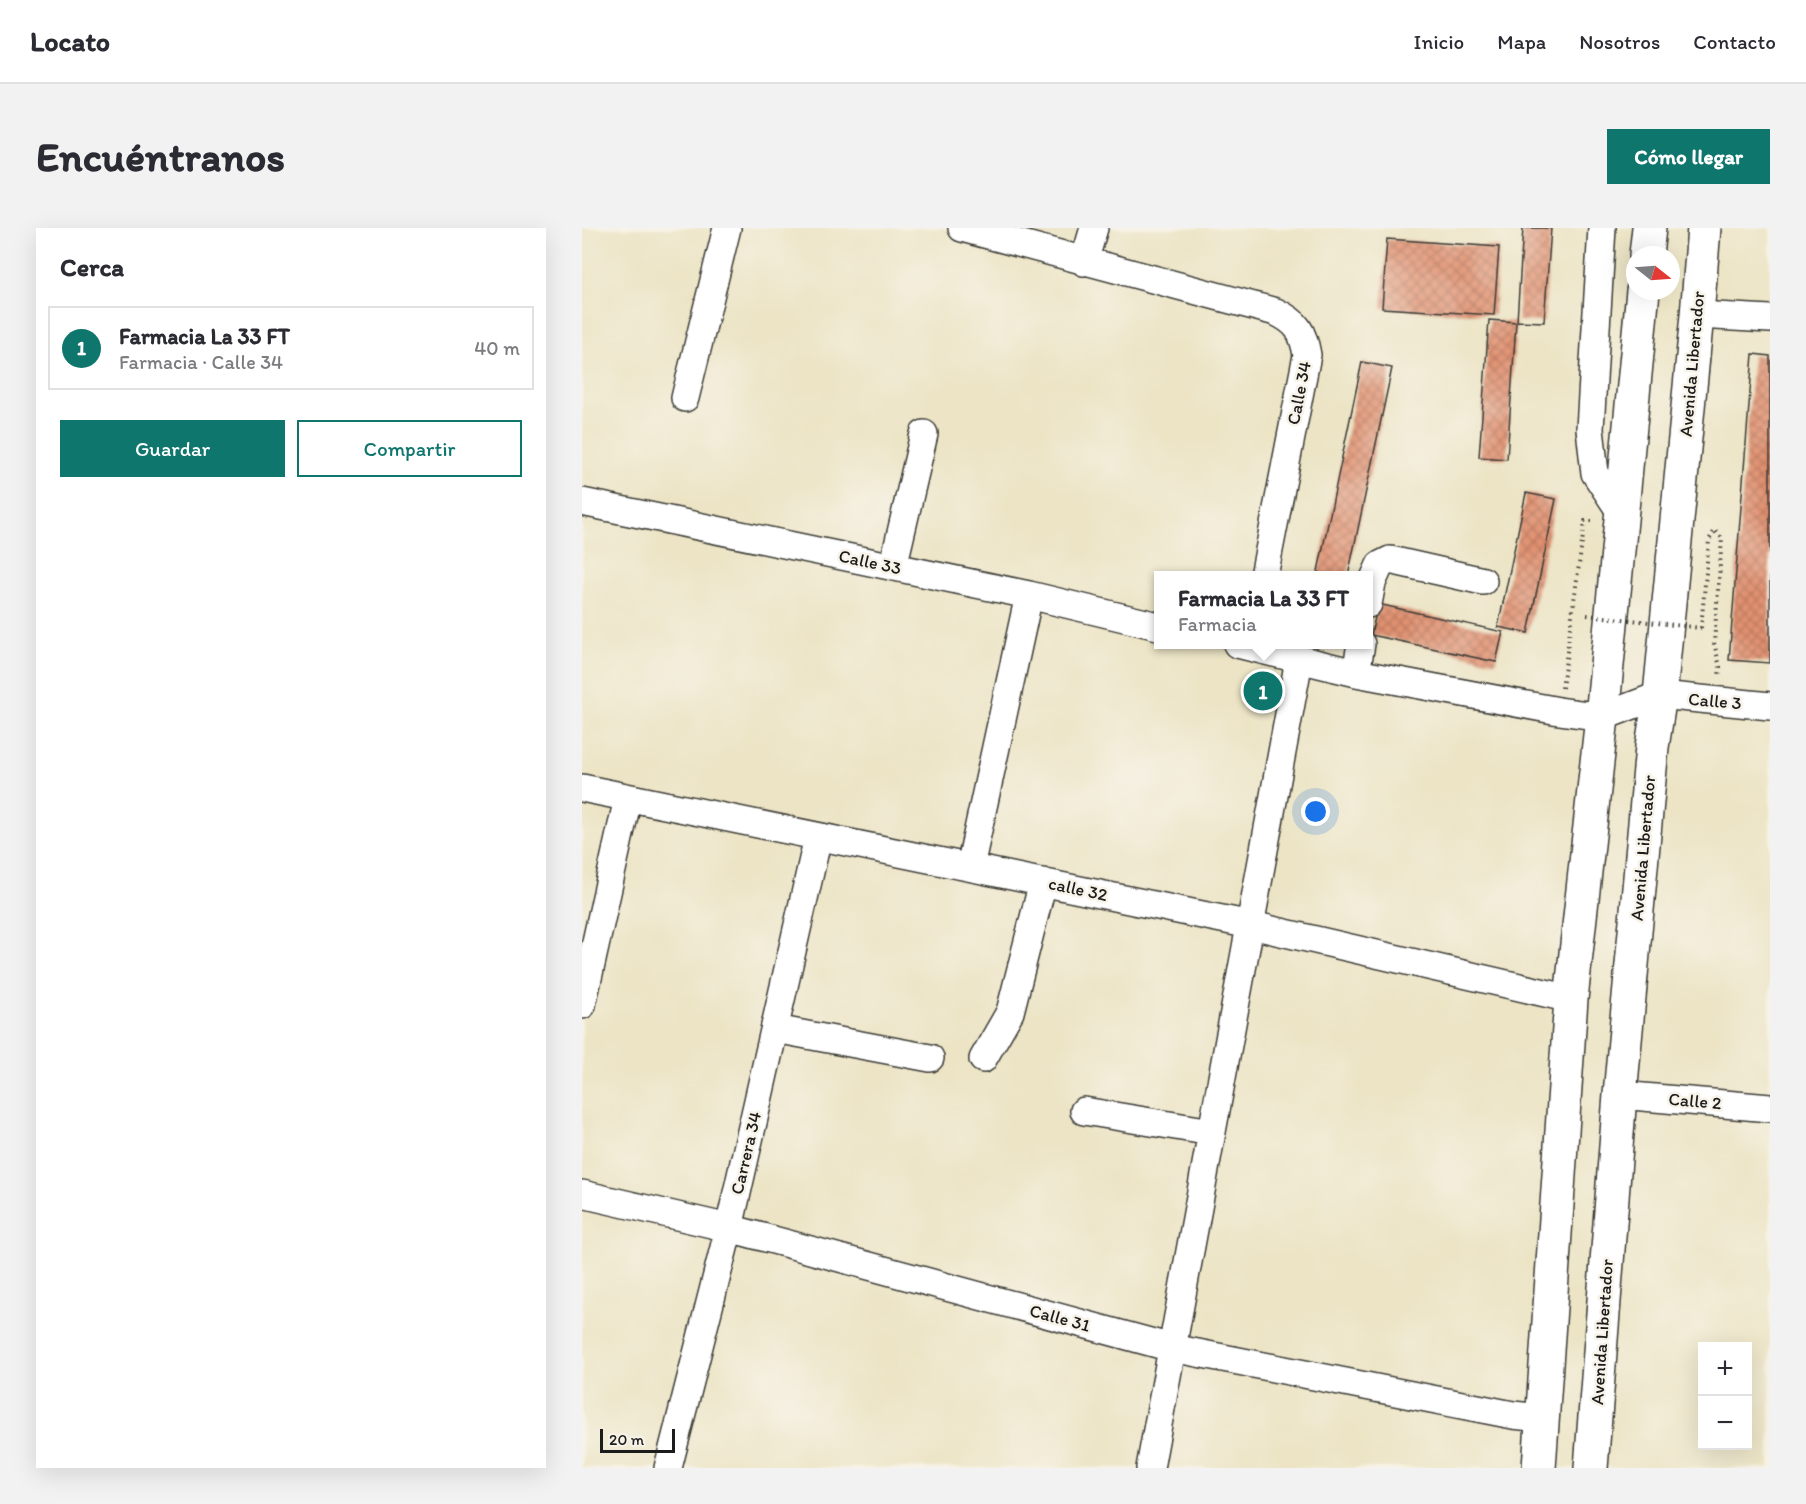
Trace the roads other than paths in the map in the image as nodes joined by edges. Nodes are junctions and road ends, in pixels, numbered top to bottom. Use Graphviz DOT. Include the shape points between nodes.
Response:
graph roads {
  1 [pos="727,228"];
  2 [pos="962,228"];
  3 [pos="1094,228"];
  4 [pos="1602,228"];
  5 [pos="1649,228"];
  6 [pos="1704,228"];
  7 [pos="1647,246"];
  8 [pos="1084,262"];
  9 [pos="1642,300"];
  10 [pos="1697,315"];
  11 [pos="1770,319"];
  12 [pos="685,398"];
  13 [pos="924,434"];
  14 [pos="582,502"];
  15 [pos="1608,517"];
  16 [pos="893,567"];
  17 [pos="1265,571"];
  18 [pos="1373,581"];
  19 [pos="1483,581"];
  20 [pos="1029,595"];
  21 [pos="1154,625"];
  22 [pos="1258,649"];
  23 [pos="1360,649"];
  24 [pos="1299,660"];
  25 [pos="1356,673"];
  26 [pos="1660,695"];
  27 [pos="1770,706"];
  28 [pos="1602,717"];
  29 [pos="582,788"];
  30 [pos="628,798"];
  31 [pos="818,837"];
  32 [pos="970,867"];
  33 [pos="1043,882"];
  34 [pos="1251,925"];
  35 [pos="1571,999"];
  36 [pos="582,1005"];
  37 [pos="775,1029"];
  38 [pos="930,1058"];
  39 [pos="983,1059"];
  40 [pos="1620,1095"];
  41 [pos="1770,1108"];
  42 [pos="1084,1111"];
  43 [pos="1212,1132"];
  44 [pos="582,1194"];
  45 [pos="729,1228"];
  46 [pos="1172,1348"];
  47 [pos="1542,1418"];
  48 [pos="668,1468"];
  49 [pos="1150,1468"];
  50 [pos="1539,1468"];
  51 [pos="1591,1468"];
  1 -- 12 [label="street"];
  2 -- 8 [label="street, Calle 34"];
  3 -- 8 [label="street"];
  4 -- 15 [label="street" via="1590,429 1595,473"];
  5 -- 7 [label="main road"];
  6 -- 10 [label="main road, Avenida Libertador"];
  8 -- 17 [label="street, Calle 34" via="1276,312 1291,319 1299,329 1307,355"];
  9 -- 15 [label="main road"];
  10 -- 11 [label="street"];
  10 -- 26 [label="main road, Avenida Libertador"];
  13 -- 16 [label="street"];
  14 -- 16 [label="street, Calle 33"];
  15 -- 28 [label="main road"];
  16 -- 20 [label="street, Calle 33"];
  18 -- 19 [label="street" via="1380,565 1390,560"];
  20 -- 21 [label="street, Calle 33"];
  20 -- 32 [label="street"];
  22 -- 24 [label="street"];
  23 -- 25 [label="street"];
  24 -- 25 [label="street"];
  24 -- 34 [label="street"];
  25 -- 28 [label="street"];
  26 -- 27 [label="street, Calle 3"];
  26 -- 28 [label="street"];
  26 -- 40 [label="main road, Avenida Libertador"];
  28 -- 35 [label="main road"];
  29 -- 30 [label="street, calle 32"];
  30 -- 31 [label="street, calle 32"];
  30 -- 36 [label="street"];
  31 -- 32 [label="street, calle 32"];
  31 -- 37 [label="street, Carrera 34"];
  32 -- 33 [label="street, calle 32"];
  33 -- 34 [label="street, calle 32"];
  33 -- 39 [label="street" via="1010,1011"];
  34 -- 35 [label="street, calle 32"];
  34 -- 43 [label="street"];
  35 -- 47 [label="main road"];
  37 -- 38 [label="street"];
  37 -- 45 [label="street, Carrera 34"];
  40 -- 41 [label="street, Calle 2"];
  40 -- 51 [label="main road, Avenida Libertador"];
  42 -- 43 [label="street"];
  43 -- 46 [label="street"];
  44 -- 45 [label="street, Calle 31"];
  45 -- 46 [label="street, Calle 31"];
  45 -- 48 [label="street, Carrera 34"];
  46 -- 47 [label="street, Calle 31"];
  46 -- 49 [label="street"];
  47 -- 50 [label="main road"];
}
